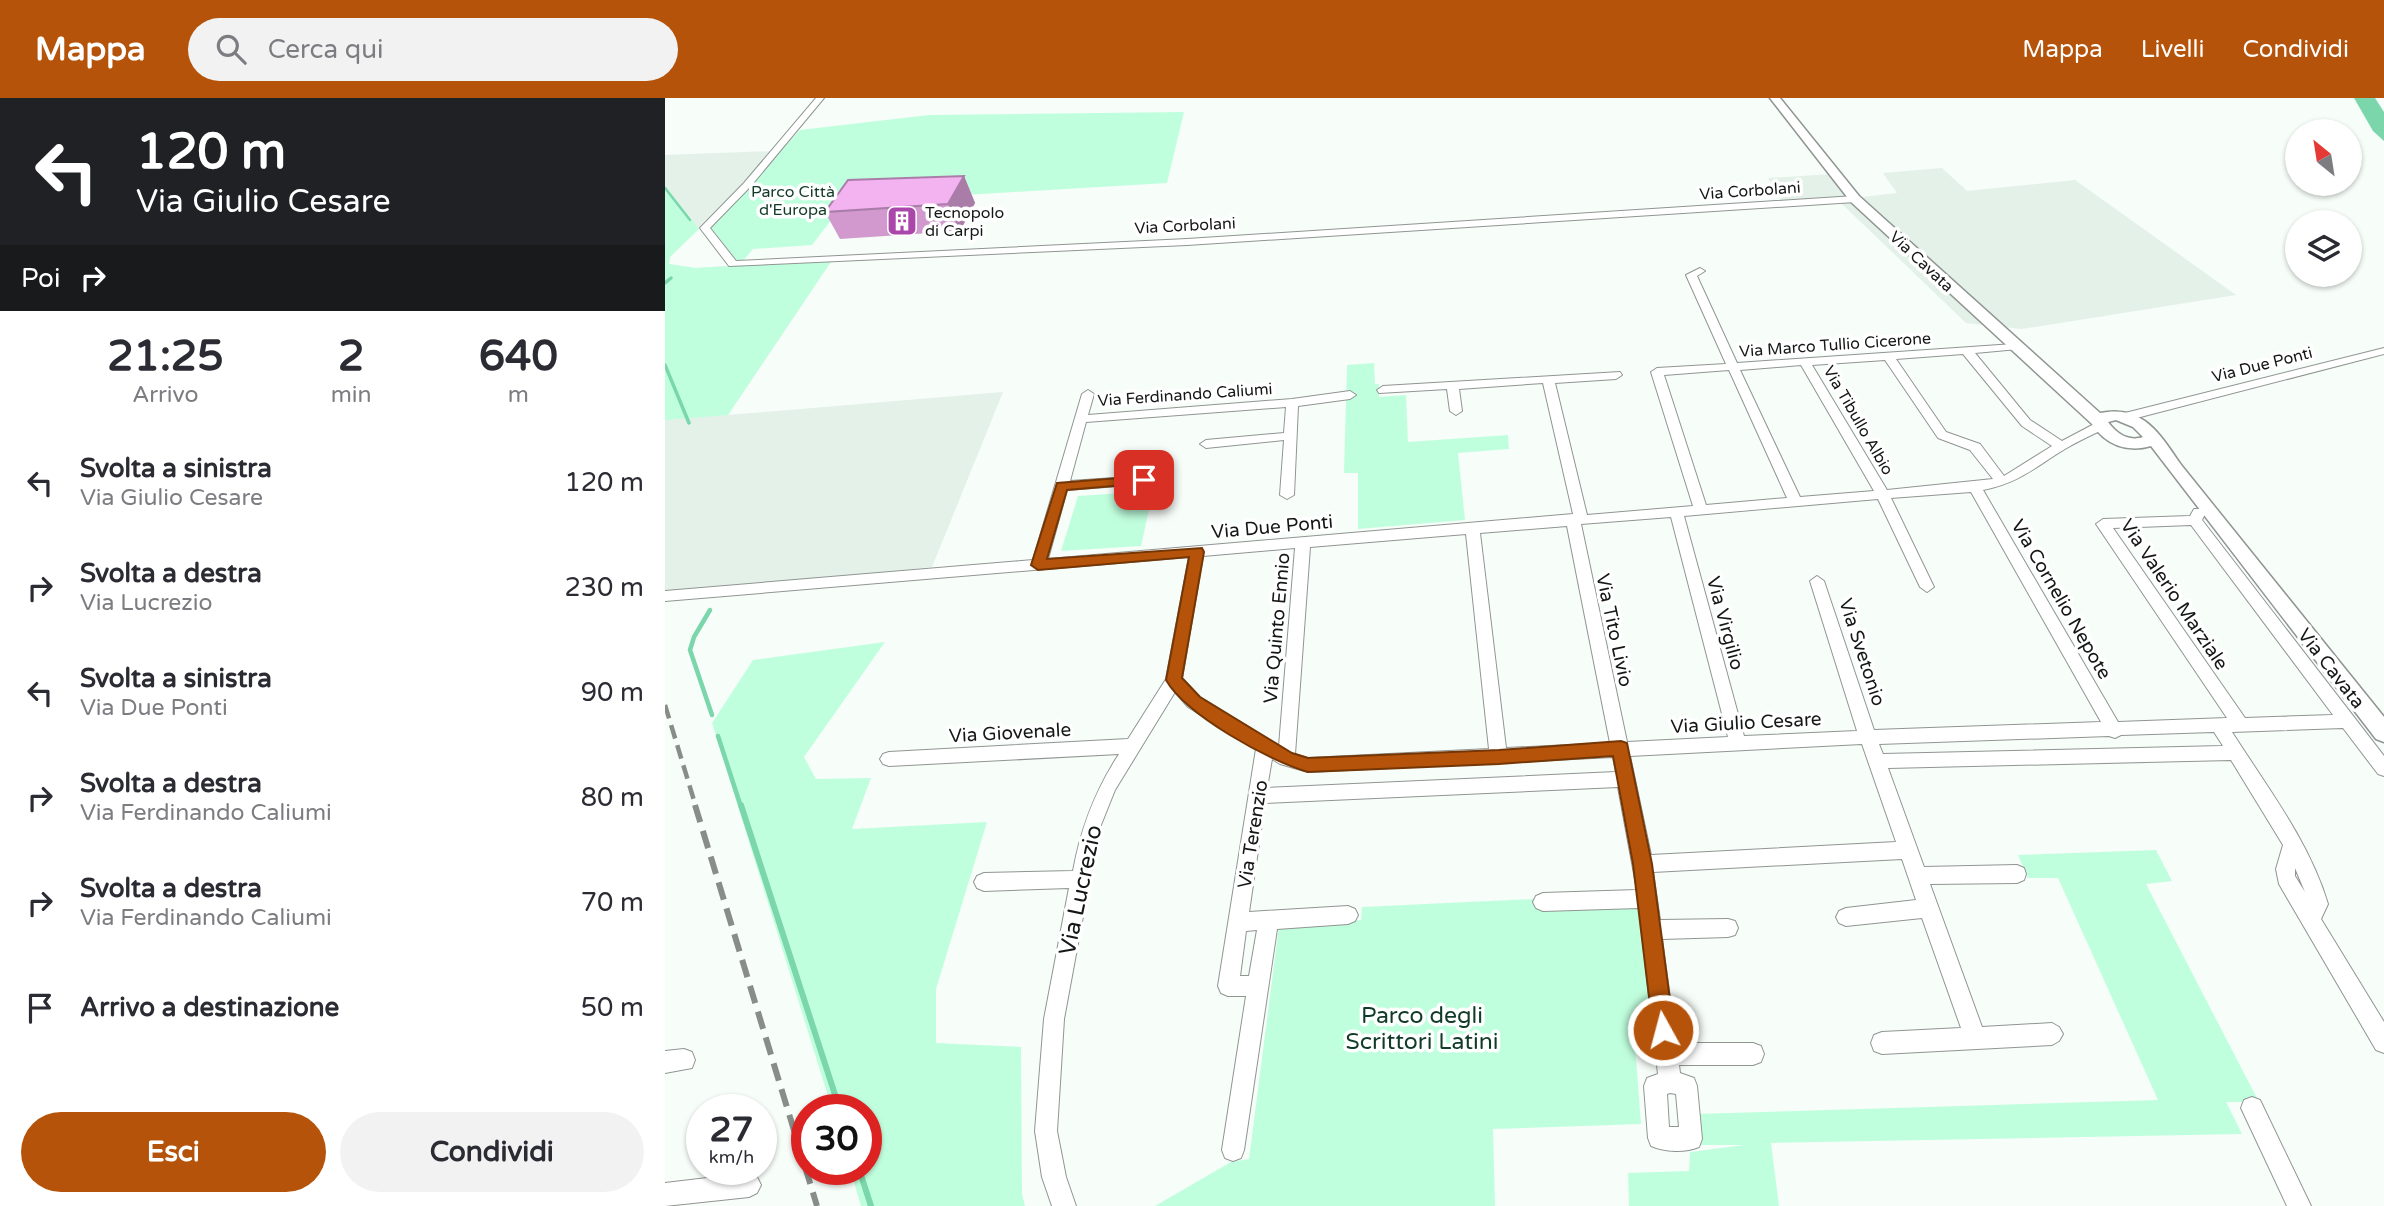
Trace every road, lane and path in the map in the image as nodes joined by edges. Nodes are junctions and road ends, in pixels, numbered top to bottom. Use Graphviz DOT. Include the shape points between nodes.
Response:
graph roads {
  1 [pos="820,98"];
  2 [pos="1775,98"];
  3 [pos="1855,199"];
  4 [pos="1700,271"];
  5 [pos="2014,347"];
  6 [pos="1966,350"];
  7 [pos="2384,351"];
  8 [pos="1888,356"];
  9 [pos="1805,362"];
  10 [pos="1734,366"];
  11 [pos="1616,375"];
  12 [pos="1548,380"];
  13 [pos="1453,386"];
  14 [pos="1383,390"];
  15 [pos="1088,394"];
  16 [pos="1350,394"];
  17 [pos="1292,403"];
  18 [pos="1456,411"];
  19 [pos="1081,419"];
  20 [pos="2125,421"];
  21 [pos="1290,436"];
  22 [pos="2066,443"];
  23 [pos="2128,443"];
  24 [pos="1206,444"];
  25 [pos="2176,470"];
  26 [pos="1144,480"];
  27 [pos="2002,482"];
  28 [pos="1062,486"];
  29 [pos="1975,487"];
  30 [pos="1287,495"];
  31 [pos="1882,495"];
  32 [pos="1795,501"];
  33 [pos="1701,509"];
  34 [pos="1676,512"];
  35 [pos="2199,512"];
  36 [pos="1577,519"];
  37 [pos="1472,527"];
  38 [pos="1303,543"];
  39 [pos="1197,552"];
  40 [pos="1038,565"];
  41 [pos="1817,580"];
  42 [pos="1927,587"];
  43 [pos="665,596"];
  44 [pos="1174,680"];
  45 [pos="2348,721"];
  46 [pos="2241,725"];
  47 [pos="2219,726"];
  48 [pos="2115,731"];
  49 [pos="2384,733"];
  50 [pos="1868,737"];
  51 [pos="1738,744"];
  52 [pos="1132,746"];
  53 [pos="1265,746"];
  54 [pos="1621,748"];
  55 [pos="2236,753"];
  56 [pos="1499,757"];
  57 [pos="1286,758"];
  58 [pos="890,759"];
  59 [pos="1877,761"];
  60 [pos="2384,769"];
  61 [pos="1627,779"];
  62 [pos="1258,796"];
  63 [pos="1908,850"];
  64 [pos="1643,864"];
  65 [pos="2017,874"];
  66 [pos="1918,876"];
  67 [pos="1080,879"];
  68 [pos="984,882"];
  69 [pos="1647,899"];
  70 [pos="1543,902"];
  71 [pos="1928,908"];
  72 [pos="1348,915"];
  73 [pos="1846,917"];
  74 [pos="1268,921"];
  75 [pos="1238,922"];
  76 [pos="1728,928"];
  77 [pos="1651,930"];
  78 [pos="1259,986"];
  79 [pos="2052,1034"];
  80 [pos="1975,1038"];
  81 [pos="2384,1042"];
  82 [pos="1882,1043"];
  83 [pos="1666,1054"];
  84 [pos="1753,1054"];
  85 [pos="1670,1082"];
  86 [pos="2252,1108"];
  87 [pos="1233,1150"];
  88 [pos="749,1185"];
  89 [pos="665,1195"];
  90 [pos="1064,1206"];
  91 [pos="2299,1206"];
  1 -- 3 [label="street, Via Corbolani" via="705,228 733,264 1187,242"];
  2 -- 3 [label="main road, Via Cavata"];
  3 -- 5 [label="main road, Via Cavata"];
  4 -- 10 [label="street" via="1691,275"];
  5 -- 6 [label="street, Via Marco Tullio Cicerone"];
  5 -- 20 [label="main road, Via Cavata" via="2085,409"];
  6 -- 8 [label="street, Via Marco Tullio Cicerone"];
  6 -- 22 [label="street" via="2026,423"];
  7 -- 20 [label="street, Via Due Ponti"];
  8 -- 9 [label="street, Via Marco Tullio Cicerone"];
  8 -- 27 [label="street" via="1942,435 1975,447"];
  9 -- 10 [label="street, Via Marco Tullio Cicerone"];
  9 -- 31 [label="street, Via Tibullo Albio"];
  10 -- 32 [label="street"];
  10 -- 33 [label="street, Via Marco Tullio Cicerone" via="1657,372"];
  11 -- 12 [label="street"];
  12 -- 13 [label="street"];
  12 -- 36 [label="street, Via Tito Livio"];
  13 -- 14 [label="street"];
  13 -- 18 [label="street"];
  15 -- 19 [label="street, Via Ferdinando Caliumi"];
  16 -- 17 [label="street, Via Ferdinando Caliumi"];
  17 -- 19 [label="street, Via Ferdinando Caliumi"];
  17 -- 21 [label="street, Via Ferdinando Caliumi"];
  19 -- 28 [label="street, Via Ferdinando Caliumi"];
  20 -- 22 [label="street, Via Due Ponti"];
  20 -- 23 [label="main road, Via Cavata"];
  20 -- 23 [label="main road" via="2146,443"];
  20 -- 25 [label="main road, Via Cavata"];
  21 -- 24 [label="street"];
  21 -- 30 [label="street, Via Ferdinando Caliumi"];
  22 -- 23 [label="street" via="2092,438"];
  22 -- 27 [label="street, Via Due Ponti"];
  23 -- 25 [label="main road, Via Cavata"];
  25 -- 35 [label="main road, Via Cavata"];
  26 -- 28 [label="street"];
  27 -- 29 [label="street, Via Due Ponti"];
  28 -- 40 [label="street, Via Ferdinando Caliumi"];
  29 -- 31 [label="street, Via Due Ponti"];
  29 -- 48 [label="street, Via Cornelio Nepote"];
  31 -- 32 [label="street, Via Due Ponti"];
  31 -- 42 [label="street"];
  32 -- 33 [label="street, Via Due Ponti"];
  33 -- 34 [label="street, Via Due Ponti"];
  34 -- 36 [label="street, Via Due Ponti"];
  34 -- 51 [label="street, Via Virgilio"];
  35 -- 45 [label="street"];
  35 -- 46 [label="street, Via Valerio Marziale" via="2103,524"];
  35 -- 49 [label="main road, Via Cavata"];
  36 -- 37 [label="street, Via Due Ponti"];
  36 -- 54 [label="street, Via Tito Livio"];
  37 -- 38 [label="street, Via Due Ponti"];
  37 -- 56 [label="street"];
  38 -- 39 [label="street, Via Due Ponti"];
  38 -- 57 [label="street, Via Quinto Ennio"];
  39 -- 40 [label="street, Via Due Ponti"];
  39 -- 44 [label="street, Via Lucrezio"];
  40 -- 43 [label="street, Via Due Ponti"];
  41 -- 50 [label="street, Via Svetonio"];
  44 -- 52 [label="street, Via Lucrezio"];
  44 -- 53 [label="street, Via Giulio Cesare" via="1194,702"];
  45 -- 46 [label="street, Via Giulio Cesare"];
  45 -- 60 [label="street"];
  46 -- 47 [label="street, Via Giulio Cesare"];
  47 -- 48 [label="street, Via Giulio Cesare"];
  47 -- 55 [label="street"];
  48 -- 50 [label="street, Via Giulio Cesare"];
  50 -- 51 [label="street, Via Giulio Cesare"];
  50 -- 59 [label="street, Via Svetonio"];
  51 -- 54 [label="street, Via Giulio Cesare"];
  52 -- 58 [label="street, Via Giovenale"];
  52 -- 67 [label="street, Via Lucrezio" via="1107,787 1090,830"];
  53 -- 57 [label="street, Via Giulio Cesare"];
  53 -- 62 [label="street, Via Terenzio"];
  54 -- 56 [label="street, Via Giulio Cesare"];
  54 -- 61 [label="street, Via Tito Livio"];
  55 -- 59 [label="street"];
  55 -- 81 [label="street" via="2293,844 2284,866 2286,878"];
  56 -- 57 [label="street, Via Giulio Cesare" via="1308,765"];
  59 -- 63 [label="street, Via Svetonio"];
  61 -- 62 [label="street"];
  61 -- 64 [label="street, Via Tito Livio"];
  62 -- 75 [label="street, Via Terenzio"];
  63 -- 64 [label="street"];
  63 -- 66 [label="street, Via Svetonio"];
  64 -- 69 [label="street, Via Tito Livio"];
  65 -- 66 [label="street"];
  66 -- 71 [label="street, Via Svetonio"];
  67 -- 68 [label="street"];
  67 -- 90 [label="street, Via Lucrezio" via="1053,1019 1046,1131"];
  69 -- 70 [label="street"];
  69 -- 77 [label="street, Via Tito Livio"];
  71 -- 73 [label="street"];
  71 -- 80 [label="street, Via Svetonio"];
  72 -- 74 [label="street"];
  74 -- 75 [label="street"];
  74 -- 78 [label="street"];
  75 -- 78 [label="street, Via Terenzio" via="1228,986"];
  76 -- 77 [label="street"];
  77 -- 83 [label="street, Via Tito Livio"];
  78 -- 87 [label="street"];
  79 -- 80 [label="street"];
  80 -- 82 [label="street"];
  83 -- 84 [label="street"];
  83 -- 85 [label="street, Via Tito Livio"];
  86 -- 91 [label="street"];
  88 -- 89 [label="street"];
}
